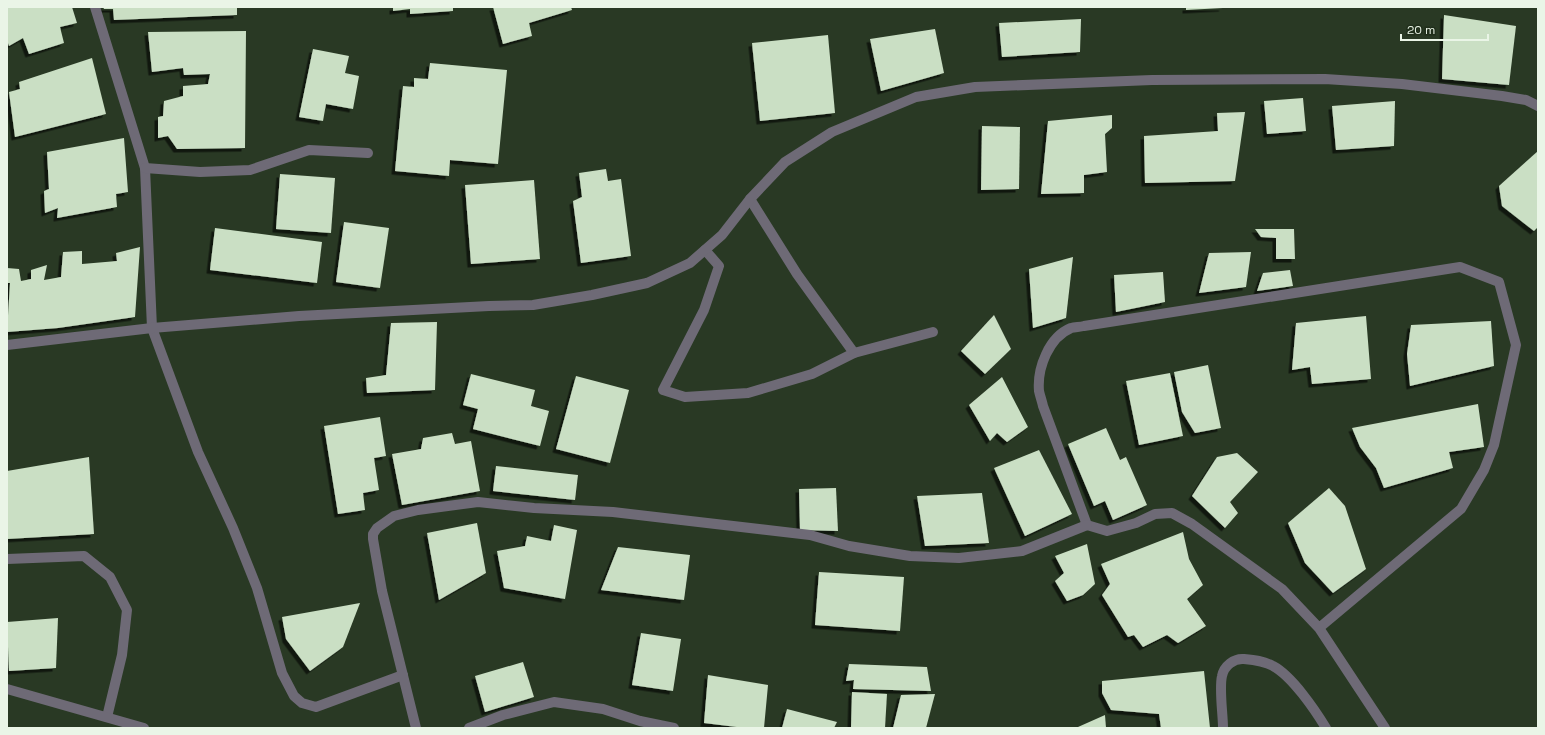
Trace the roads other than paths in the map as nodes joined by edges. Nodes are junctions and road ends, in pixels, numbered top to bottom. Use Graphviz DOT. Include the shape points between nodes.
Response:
graph roads {
  1 [pos="95,7"];
  2 [pos="1538,106"];
  3 [pos="368,153"];
  4 [pos="145,168"];
  5 [pos="750,199"];
  6 [pos="705,250"];
  7 [pos="152,328"];
  8 [pos="933,332"];
  9 [pos="7,345"];
  10 [pos="854,353"];
  11 [pos="1087,525"];
  12 [pos="7,559"];
  13 [pos="1319,628"];
  14 [pos="403,675"];
  15 [pos="7,689"];
  16 [pos="107,717"];
  17 [pos="144,728"];
  18 [pos="416,728"];
  19 [pos="469,728"];
  20 [pos="674,728"];
  21 [pos="1223,728"];
  22 [pos="1326,728"];
  23 [pos="1384,728"];
  1 -- 4 [label="street"];
  2 -- 5 [label="street" via="1526,100 1502,96 1402,84 1325,79 1152,80 975,87 916,97 832,132 785,162"];
  3 -- 4 [label="street" via="309,150 250,170 200,172"];
  4 -- 7 [label="street"];
  5 -- 6 [label="street" via="722,235"];
  5 -- 10 [label="street" via="797,274"];
  6 -- 7 [label="street" via="690,262 647,283 533,305 299,316"];
  6 -- 10 [label="street" via="719,266 704,310 664,390 685,397 748,393 812,374"];
  7 -- 9 [label="street"];
  7 -- 14 [label="street" via="198,452 257,588 282,673 294,696 302,703 316,706"];
  8 -- 10 [label="street"];
  11 -- 13 [label="street" via="1107,531 1155,514 1172,513 1192,524 1282,589"];
  11 -- 13 [label="street" via="1039,391 1041,367 1049,349 1062,334 1072,328 1460,267 1499,282 1516,345 1494,445 1484,470 1460,509"];
  11 -- 14 [label="street" via="1022,551 959,558 910,556 849,546 810,535 613,512 478,502 418,510 394,516 373,534 382,591"];
  12 -- 16 [label="street" via="84,556 110,577 127,610 122,655"];
  13 -- 23 [label="street"];
  14 -- 18 [label="street"];
  15 -- 16 [label="street"];
  16 -- 17 [label="street"];
  19 -- 20 [label="street" via="504,715 554,702 603,709 640,721"];
  21 -- 22 [label="street" via="1222,676 1228,664 1239,659 1257,660 1273,666 1286,676 1316,711"];
}
